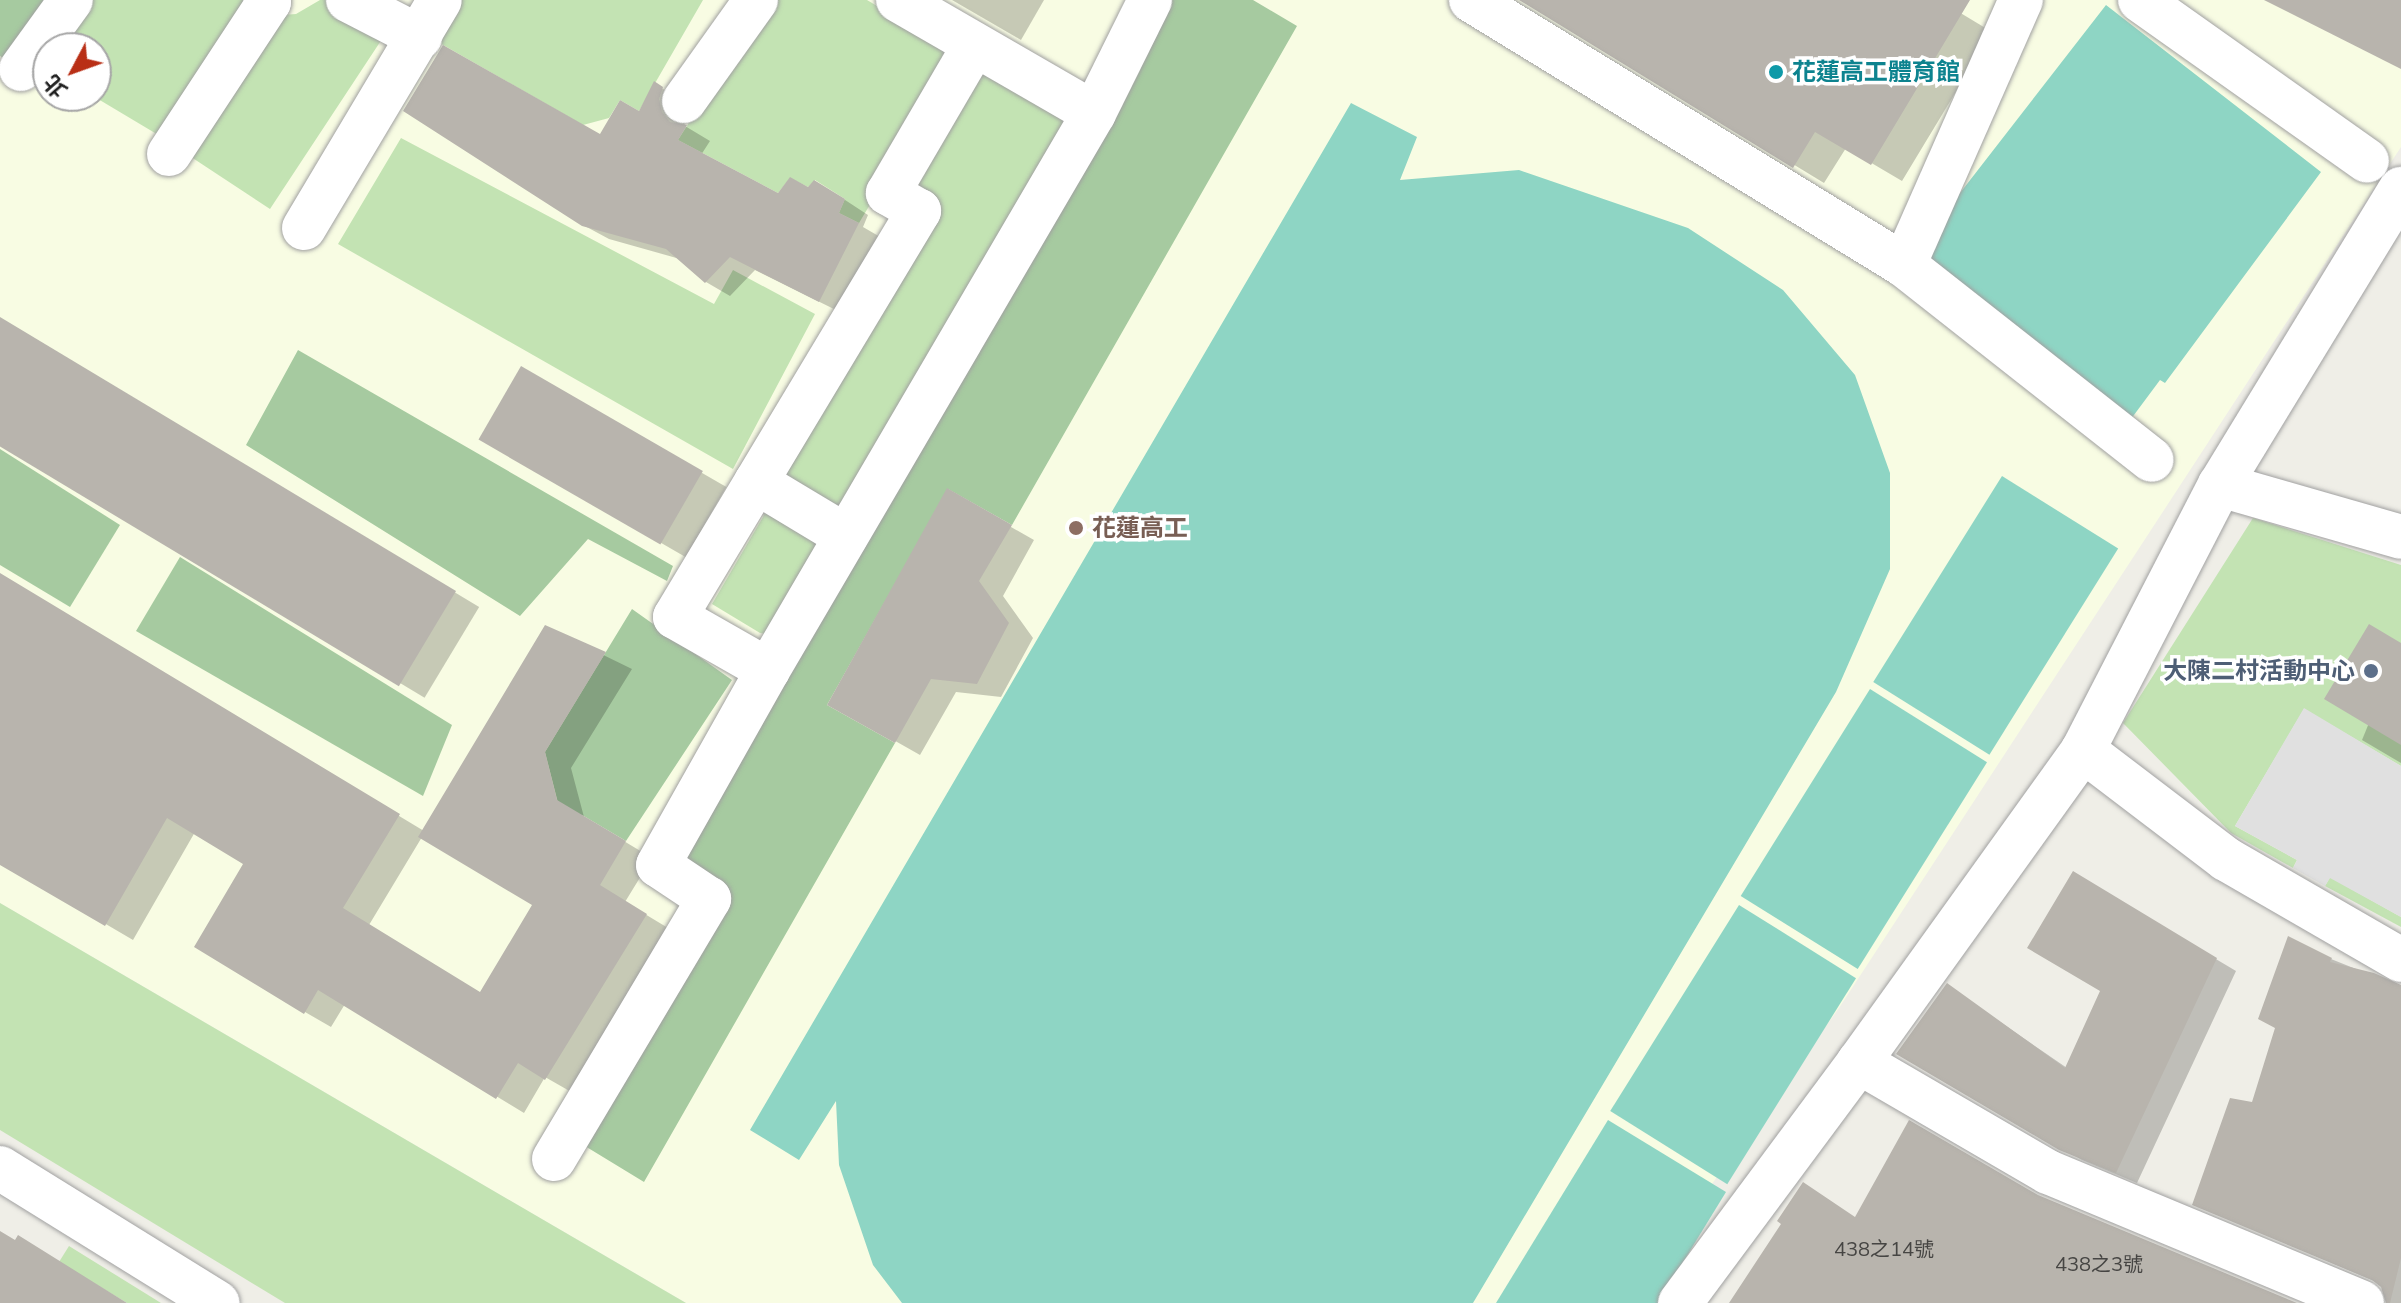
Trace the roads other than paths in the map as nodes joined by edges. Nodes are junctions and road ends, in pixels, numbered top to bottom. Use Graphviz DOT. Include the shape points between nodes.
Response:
graph roads {
  1 [pos="71,0"];
  2 [pos="348,0"];
  3 [pos="756,0"];
  4 [pos="898,0"];
  5 [pos="1150,0"];
  6 [pos="1471,0"];
  7 [pos="2021,0"];
  8 [pos="2140,0"];
  9 [pos="279,1"];
  10 [pos="430,19"];
  11 [pos="974,46"];
  12 [pos="21,69"];
  13 [pos="684,101"];
  14 [pos="1094,113"];
  15 [pos="169,154"];
  16 [pos="2367,161"];
  17 [pos="2401,189"];
  18 [pos="304,228"];
  19 [pos="1904,265"];
  20 [pos="2152,460"];
  21 [pos="756,482"];
  22 [pos="2220,485"];
  23 [pos="846,536"];
  24 [pos="2401,537"];
  25 [pos="768,670"];
  26 [pos="2083,750"];
  27 [pos="2401,960"];
  28 [pos="1859,1062"];
  29 [pos="554,1159"];
  30 [pos="0,1168"];
  31 [pos="218,1303"];
  32 [pos="1680,1303"];
  33 [pos="2362,1303"];
  1 -- 12 [label="street"];
  2 -- 10 [label="street"];
  3 -- 13 [label="street"];
  4 -- 11 [label="street"];
  5 -- 14 [label="street"];
  6 -- 19 [label="street"];
  7 -- 19 [label="street"];
  8 -- 16 [label="street"];
  9 -- 15 [label="street"];
  10 -- 18 [label="street"];
  11 -- 14 [label="street"];
  11 -- 21 [label="street" via="888,193 919,211"];
  14 -- 23 [label="street"];
  17 -- 22 [label="street"];
  19 -- 20 [label="street"];
  21 -- 23 [label="street"];
  21 -- 25 [label="street" via="675,617"];
  22 -- 24 [label="street"];
  22 -- 26 [label="street"];
  23 -- 25 [label="street"];
  25 -- 29 [label="street" via="658,865 709,899"];
  26 -- 27 [label="street" via="2226,859"];
  26 -- 28 [label="street"];
  28 -- 32 [label="street"];
  28 -- 33 [label="street" via="2048,1172"];
  30 -- 31 [label="street"];
}
